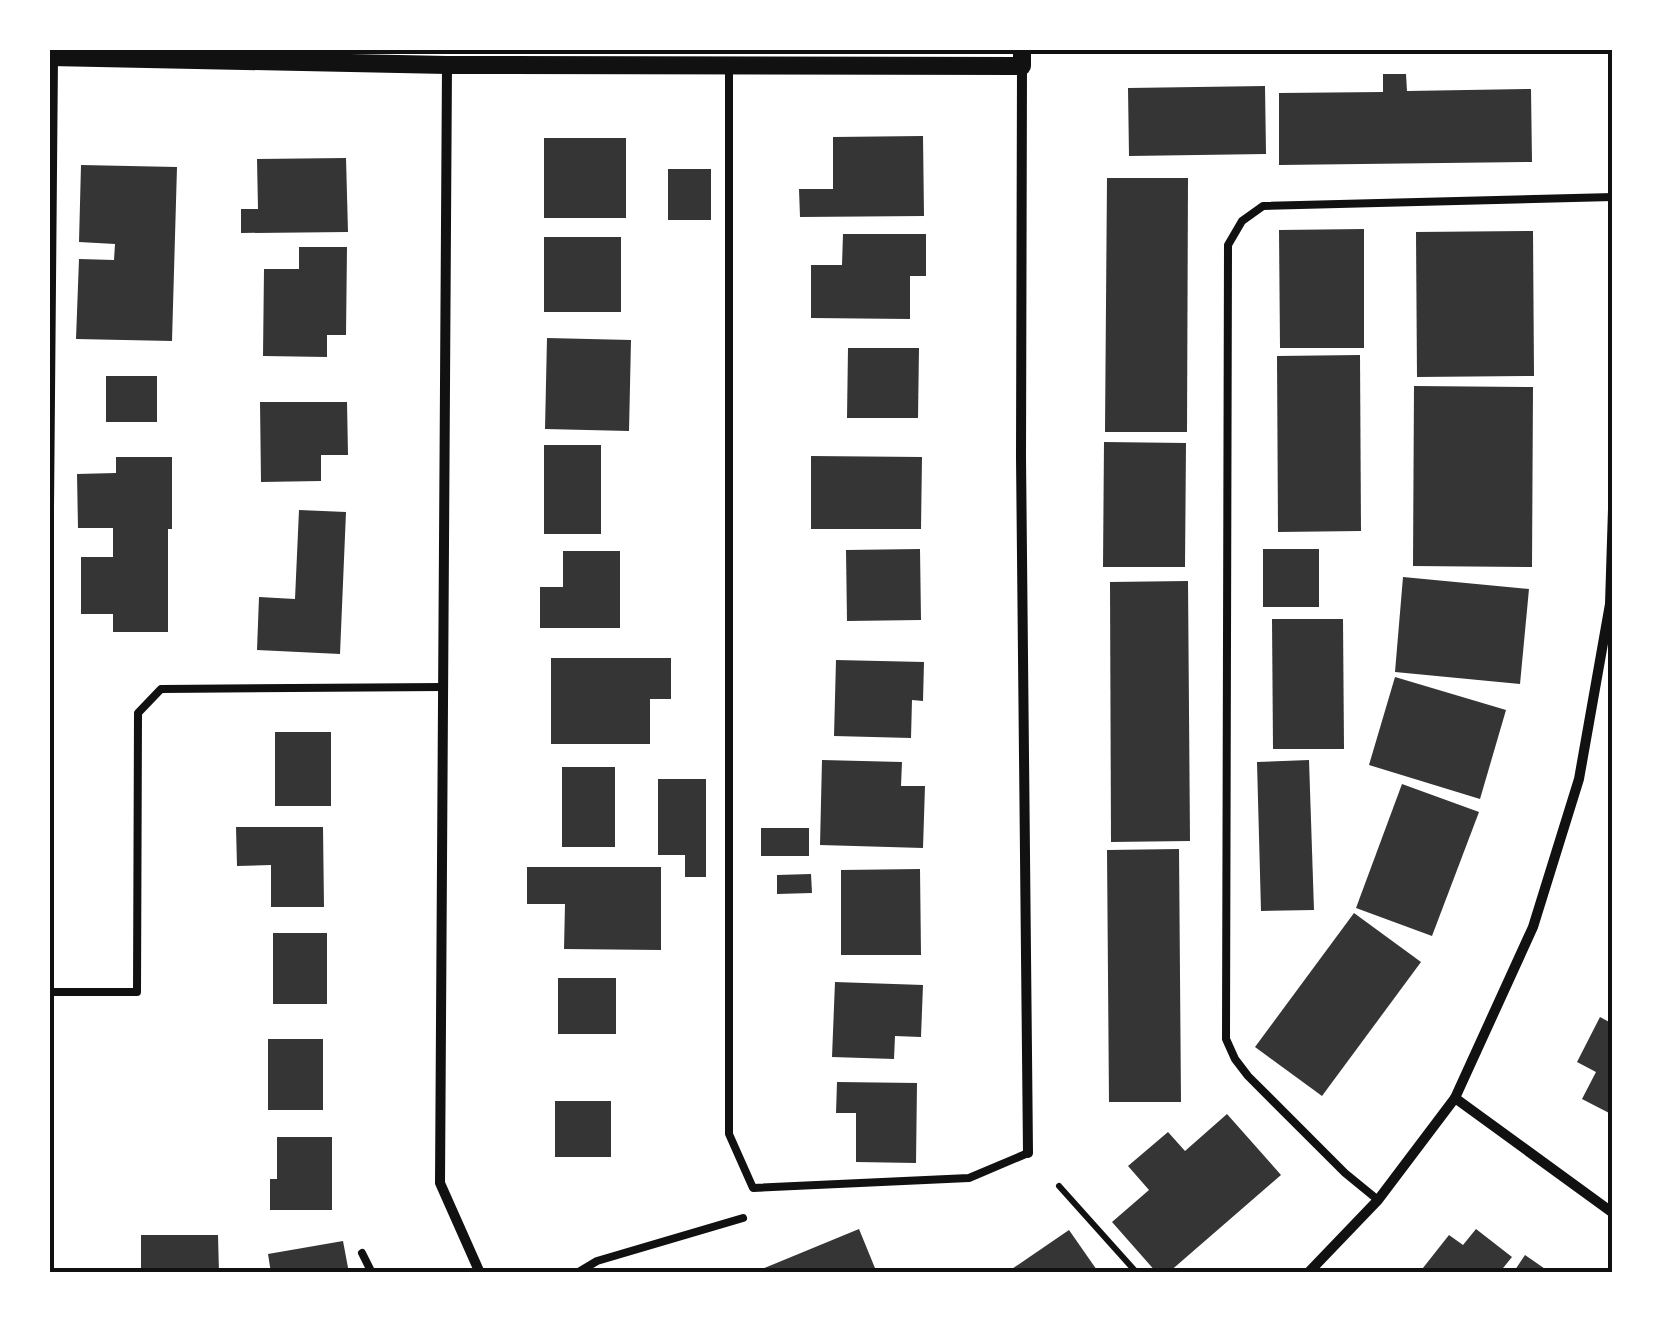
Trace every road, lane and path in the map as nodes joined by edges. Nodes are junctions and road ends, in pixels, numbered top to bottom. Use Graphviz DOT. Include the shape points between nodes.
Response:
graph roads {
  1 [pos="381,57"];
  2 [pos="52,58"];
  3 [pos="846,58"];
  4 [pos="1022,58"];
  5 [pos="447,65"];
  6 [pos="730,66"];
  7 [pos="1613,197"];
  8 [pos="50,508"];
  9 [pos="1613,509"];
  10 [pos="443,687"];
  11 [pos="50,992"];
  12 [pos="1454,1098"];
  13 [pos="1028,1154"];
  14 [pos="1059,1186"];
  15 [pos="1378,1200"];
  16 [pos="1613,1212"];
  17 [pos="744,1218"];
  18 [pos="362,1254"];
  19 [pos="372,1273"];
  20 [pos="480,1273"];
  21 [pos="577,1273"];
  22 [pos="1137,1273"];
  23 [pos="1308,1273"];
  1 -- 2 [label="street"];
  1 -- 5 [label="street"];
  2 -- 8 [label="lane"];
  3 -- 4 [label="street"];
  3 -- 6 [label="street"];
  4 -- 13 [label="street"];
  5 -- 6 [label="street"];
  5 -- 10 [label="street"];
  6 -- 13 [label="lane" via="729,1134 753,1188 969,1178"];
  7 -- 15 [label="lane" via="1264,206 1242,220 1228,245 1226,1039 1248,1076"];
  9 -- 12 [label="street" via="1610,604 1579,778 1533,927"];
  10 -- 11 [label="lane" via="161,688 138,713 137,992"];
  10 -- 20 [label="street" via="440,1184"];
  12 -- 15 [label="street"];
  12 -- 16 [label="street"];
  14 -- 22 [label="path"];
  15 -- 23 [label="street"];
  17 -- 21 [label="lane" via="596,1261"];
  18 -- 19 [label="lane"];
}
